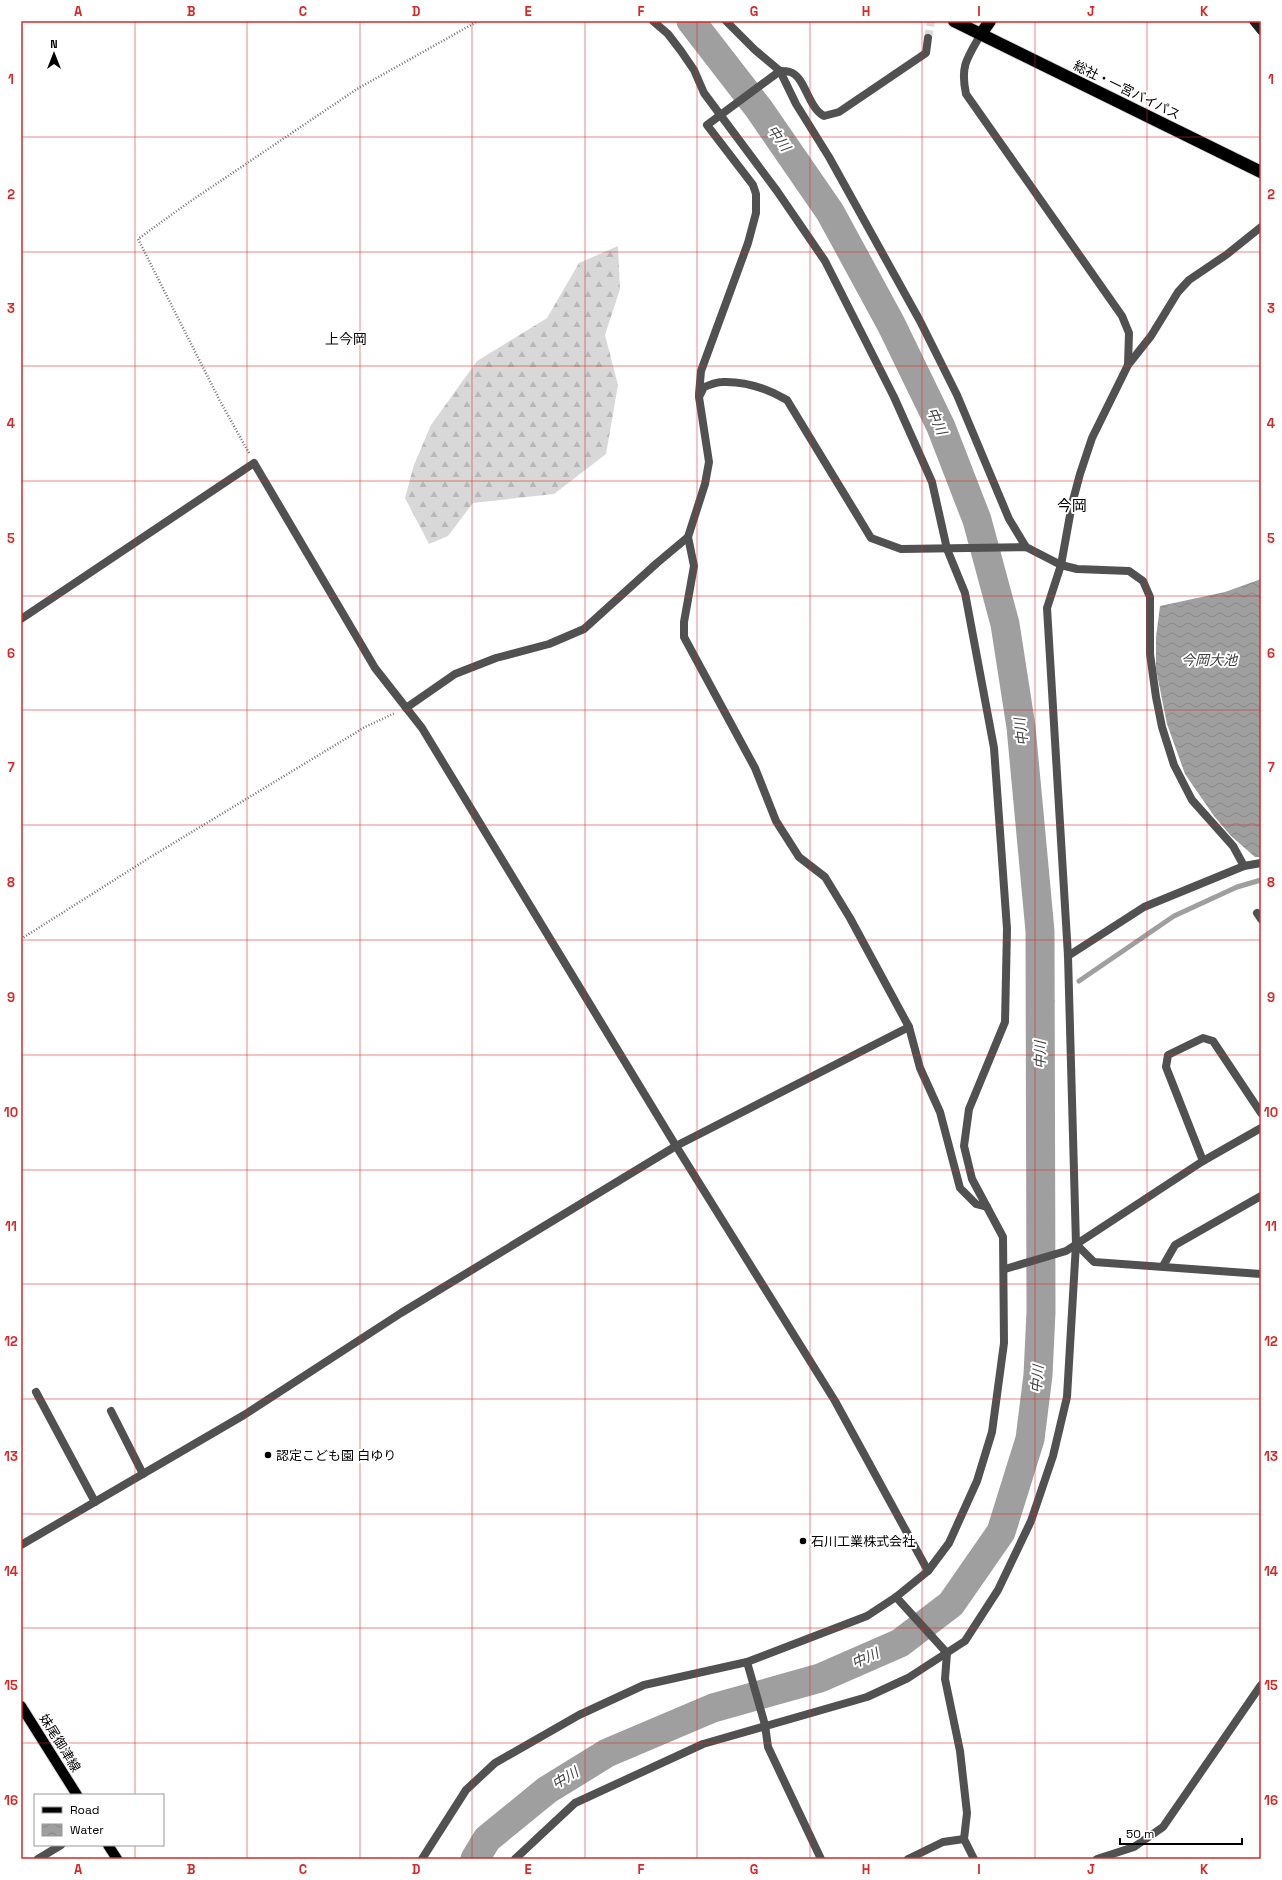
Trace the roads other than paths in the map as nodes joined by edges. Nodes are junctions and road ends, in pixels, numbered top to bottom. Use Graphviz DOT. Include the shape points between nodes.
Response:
graph roads {
  1 [pos="653,21"];
  2 [pos="726,21"];
  3 [pos="954,21"];
  4 [pos="960,21"];
  5 [pos="987,21"];
  6 [pos="990,21"];
  7 [pos="1254,21"];
  8 [pos="1261,31"];
  9 [pos="981,34"];
  10 [pos="928,38"];
  11 [pos="776,74"];
  12 [pos="723,112"];
  13 [pos="1261,172"];
  14 [pos="1261,227"];
  15 [pos="1128,366"];
  16 [pos="699,397"];
  17 [pos="688,538"];
  18 [pos="1022,547"];
  19 [pos="947,549"];
  20 [pos="1061,565"];
  21 [pos="21,619"];
  22 [pos="406,708"];
  23 [pos="1261,863"];
  24 [pos="1244,866"];
  25 [pos="1068,956"];
  26 [pos="909,1028"];
  27 [pos="1261,1113"];
  28 [pos="1261,1128"];
  29 [pos="676,1146"];
  30 [pos="1203,1161"];
  31 [pos="1261,1196"];
  32 [pos="987,1207"];
  33 [pos="1076,1244"];
  34 [pos="1163,1266"];
  35 [pos="1005,1268"];
  36 [pos="1261,1274"];
  37 [pos="36,1392"];
  38 [pos="111,1411"];
  39 [pos="143,1474"];
  40 [pos="95,1502"];
  41 [pos="21,1545"];
  42 [pos="928,1570"];
  43 [pos="896,1597"];
  44 [pos="947,1653"];
  45 [pos="747,1662"];
  46 [pos="1261,1685"];
  47 [pos="21,1706"];
  48 [pos="765,1726"];
  49 [pos="76,1794"];
  50 [pos="964,1840"];
  51 [pos="59,1846"];
  52 [pos="109,1846"];
  53 [pos="38,1859"];
  54 [pos="117,1859"];
  55 [pos="422,1859"];
  56 [pos="515,1859"];
  57 [pos="821,1859"];
  58 [pos="908,1859"];
  59 [pos="974,1859"];
  60 [pos="1097,1859"];
  1 -- 12 [label="street" via="668,34 694,70 704,93"];
  2 -- 11 [label="street"];
  3 -- 9 [label="highway, 総社・一宮バイパス"];
  4 -- 9 [label="highway, 総社・一宮バイパス"];
  5 -- 9 [label="highway"];
  6 -- 9 [label="highway"];
  7 -- 8 [label="street"];
  9 -- 13 [label="highway, 総社・一宮バイパス"];
  9 -- 15 [label="street" via="966,59 962,76 966,94 1122,316 1129,333"];
  10 -- 11 [label="street" via="926,53 831,116 817,112 797,78 790,72"];
  11 -- 12 [label="street"];
  11 -- 18 [label="street" via="829,157 920,321 957,395"];
  12 -- 16 [label="street" via="707,125 753,185 756,194 756,213 748,243 700,371"];
  12 -- 19 [label="street" via="825,262 894,397 932,482"];
  14 -- 15 [label="street" via="1189,280 1178,292 1151,336"];
  15 -- 20 [label="street" via="1104,412 1085,460 1072,504"];
  16 -- 17 [label="street" via="709,462 705,484"];
  16 -- 19 [label="street" via="704,387 722,382 747,384 771,390 787,400 871,538 900,549"];
  17 -- 22 [label="street" via="584,629 550,644 496,658 455,674"];
  17 -- 26 [label="street" via="694,566 684,622 684,637 755,768 776,821 799,856 825,877"];
  18 -- 19 [label="street"];
  18 -- 20 [label="street"];
  19 -- 32 [label="street" via="964,593 994,748 1007,929 1005,1022 969,1109 964,1146 972,1179"];
  20 -- 24 [label="street" via="1077,569 1129,570 1144,581 1150,596 1150,654 1156,697 1174,765 1192,800 1232,846"];
  20 -- 25 [label="street" via="1047,608"];
  21 -- 22 [label="street" via="254,463 375,668"];
  22 -- 29 [label="street" via="422,728"];
  23 -- 24 [label="street"];
  24 -- 25 [label="street" via="1144,907"];
  25 -- 33 [label="street"];
  26 -- 29 [label="street"];
  26 -- 32 [label="street" via="920,1068 940,1112 960,1188 976,1204"];
  27 -- 30 [label="street" via="1213,1041 1203,1038 1168,1055 1166,1067"];
  28 -- 30 [label="street"];
  29 -- 39 [label="street" via="401,1313 244,1415"];
  29 -- 42 [label="street" via="835,1401"];
  30 -- 33 [label="street"];
  31 -- 34 [label="street" via="1175,1246"];
  32 -- 35 [label="street" via="1003,1237"];
  33 -- 34 [label="street" via="1094,1262"];
  33 -- 35 [label="street" via="1066,1251"];
  33 -- 44 [label="street" via="1066,1397 1053,1456 1030,1521 998,1590 965,1642"];
  34 -- 36 [label="street"];
  35 -- 42 [label="street" via="1004,1343 992,1432 977,1481 952,1537"];
  37 -- 40 [label="street"];
  38 -- 39 [label="street"];
  39 -- 40 [label="street"];
  40 -- 41 [label="street"];
  42 -- 43 [label="street"];
  43 -- 44 [label="street"];
  43 -- 45 [label="street" via="867,1616"];
  44 -- 48 [label="street" via="908,1678 867,1697"];
  44 -- 50 [label="street" via="945,1679 960,1752 967,1814"];
  45 -- 48 [label="street"];
  45 -- 55 [label="street" via="644,1685 579,1715 495,1763 466,1790"];
  46 -- 60 [label="street" via="1163,1827 1134,1847"];
  47 -- 49 [label="main road, 妹尾御津線"];
  48 -- 56 [label="street" via="702,1744 575,1804"];
  48 -- 57 [label="street" via="768,1747"];
  50 -- 58 [label="street" via="943,1842"];
  50 -- 59 [label="street"];
  51 -- 53 [label="street"];
  52 -- 54 [label="main road"];
}
